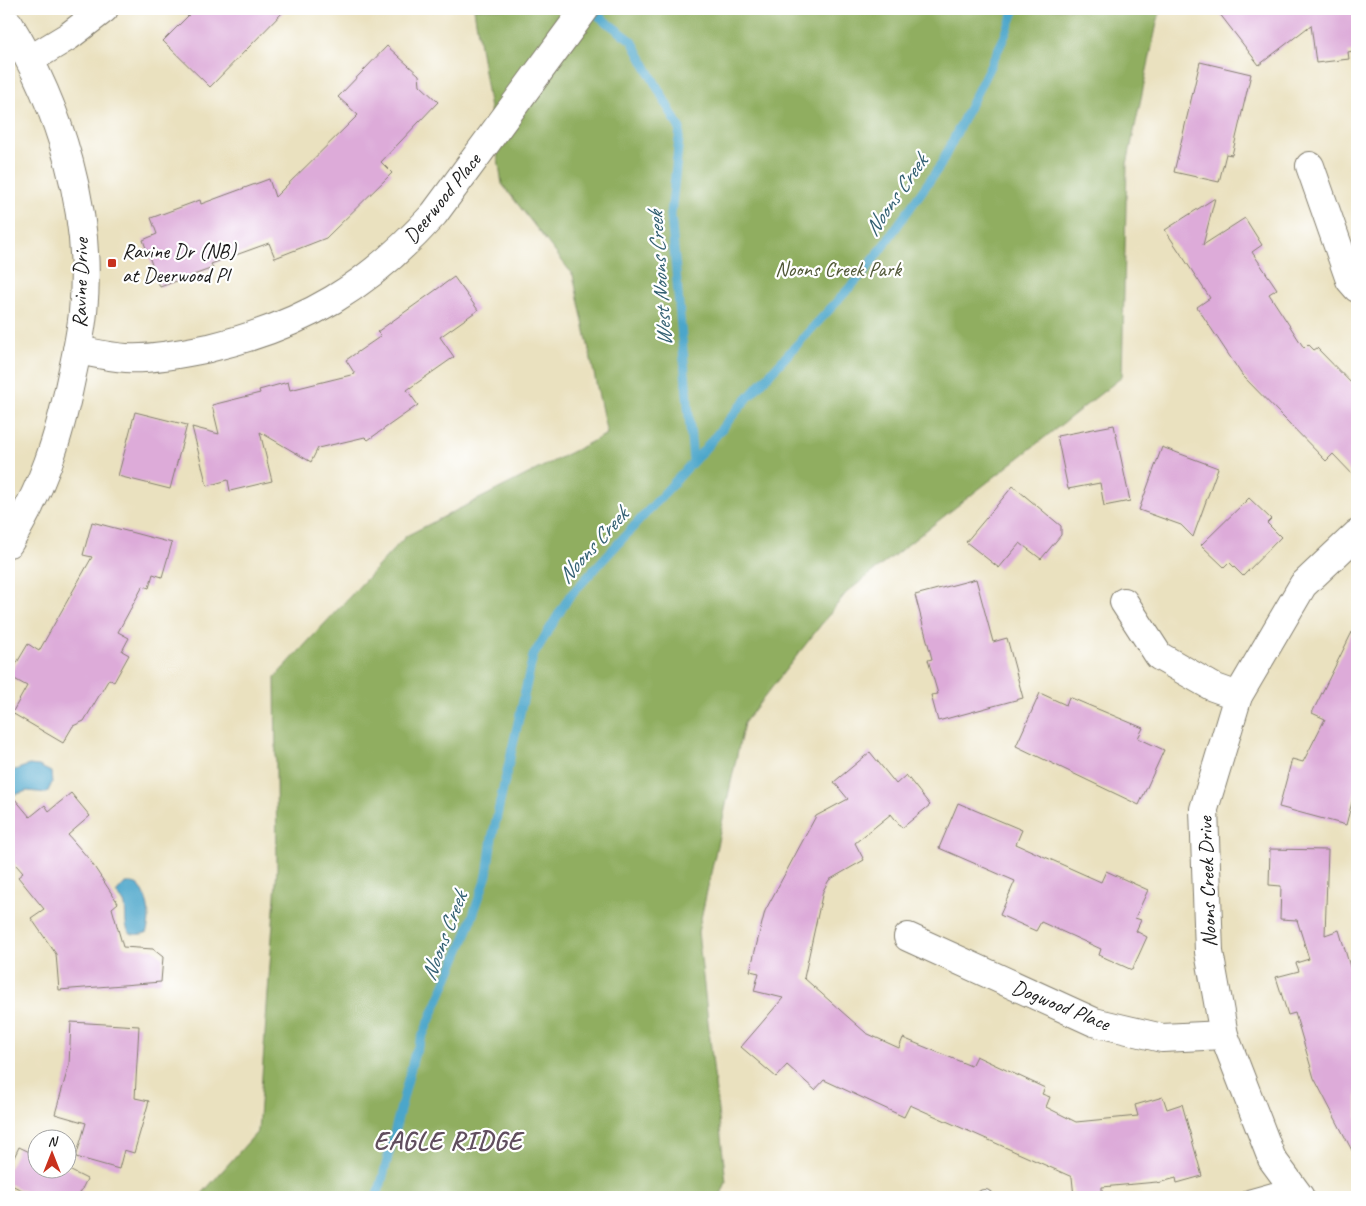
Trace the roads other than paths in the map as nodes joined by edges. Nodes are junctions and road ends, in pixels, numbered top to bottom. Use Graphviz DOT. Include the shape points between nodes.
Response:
graph roads {
  1 [pos="104,9"];
  2 [pos="585,9"];
  3 [pos="9,24"];
  4 [pos="30,59"];
  5 [pos="1310,166"];
  6 [pos="1357,288"];
  7 [pos="77,350"];
  8 [pos="1357,534"];
  9 [pos="9,543"];
  10 [pos="1124,602"];
  11 [pos="1238,696"];
  12 [pos="908,937"];
  13 [pos="1224,1035"];
  14 [pos="1296,1191"];
  15 [pos="1248,1197"];
  1 -- 4 [label="street" via="69,36"];
  2 -- 7 [label="street, Deerwood Place" via="434,214 410,240 354,288 284,326 188,353 128,358"];
  3 -- 4 [label="street, Ravine Drive"];
  4 -- 7 [label="street, Ravine Drive" via="52,107 80,215 84,268 83,311"];
  5 -- 6 [label="street" via="1350,280"];
  7 -- 9 [label="street, Ravine Drive" via="65,412 48,470"];
  8 -- 11 [label="street, Noons Creek Drive" via="1303,585"];
  10 -- 11 [label="street" via="1160,656 1213,687"];
  11 -- 13 [label="street, Noons Creek Drive" via="1204,809 1209,952"];
  12 -- 13 [label="street, Dogwood Place" via="1094,1022 1162,1038"];
  13 -- 14 [label="street, Noons Creek Drive" via="1272,1159"];
  14 -- 15 [label="lane"];
}
